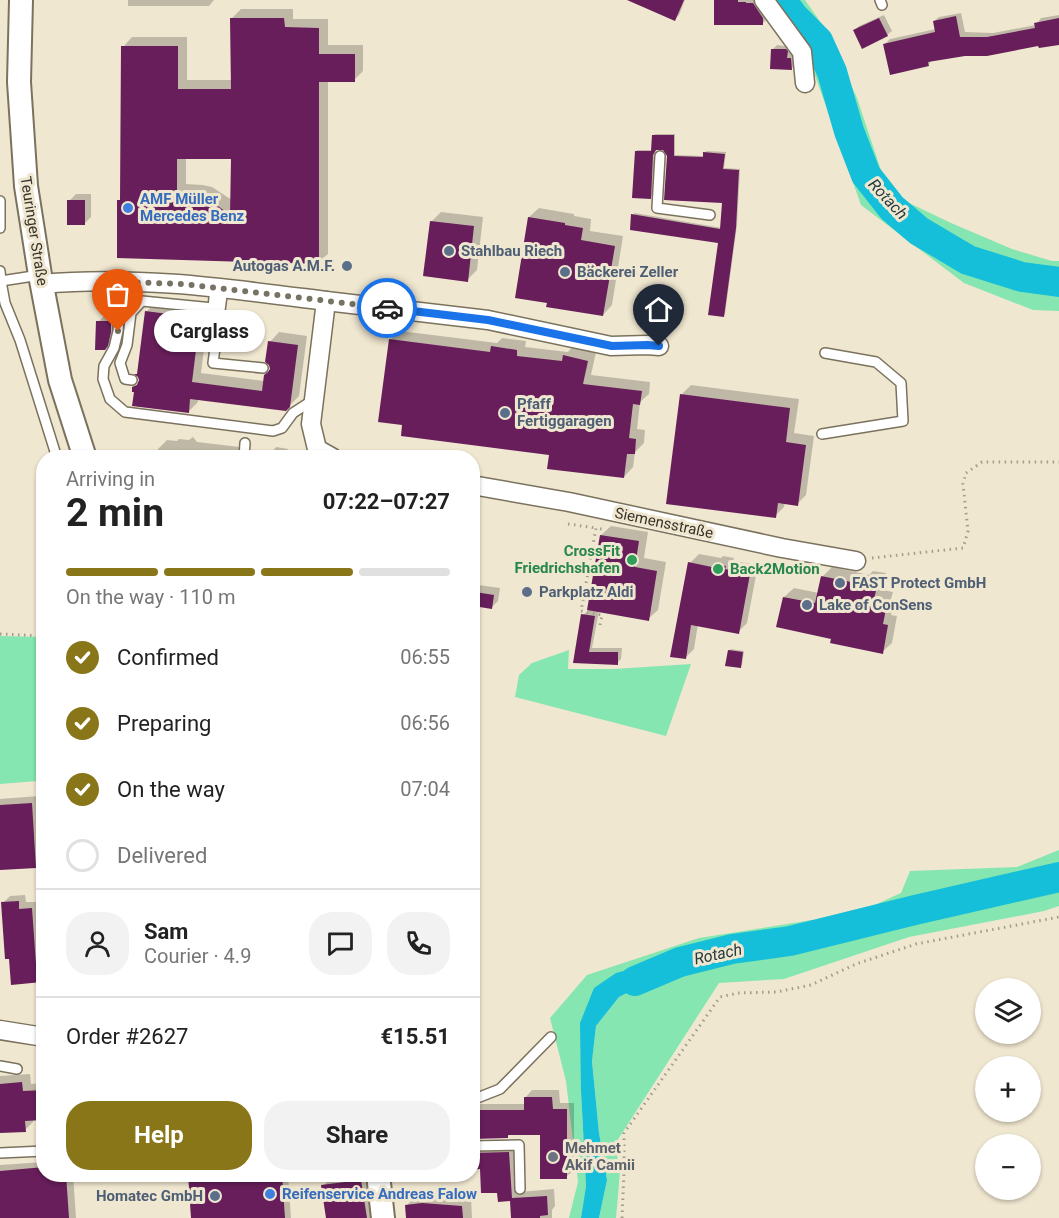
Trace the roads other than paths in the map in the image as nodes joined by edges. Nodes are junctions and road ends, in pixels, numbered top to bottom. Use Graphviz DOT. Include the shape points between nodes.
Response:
graph roads {
  1 [pos="21,0"];
  2 [pos="764,0"];
  3 [pos="805,82"];
  4 [pos="660,156"];
  5 [pos="0,201"];
  6 [pos="710,215"];
  7 [pos="0,228"];
  8 [pos="1,276"];
  9 [pos="41,280"];
  10 [pos="122,282"];
  11 [pos="219,288"];
  12 [pos="326,301"];
  13 [pos="659,346"];
  14 [pos="825,352"];
  15 [pos="263,368"];
  16 [pos="132,380"];
  17 [pos="314,399"];
  18 [pos="822,434"];
  19 [pos="245,443"];
  20 [pos="54,450"];
  21 [pos="82,450"];
  22 [pos="244,450"];
  23 [pos="319,450"];
  24 [pos="480,486"];
  25 [pos="856,561"];
  26 [pos="0,1030"];
  27 [pos="36,1036"];
  28 [pos="551,1037"];
  29 [pos="0,1066"];
  30 [pos="17,1069"];
  31 [pos="480,1097"];
  32 [pos="480,1146"];
  33 [pos="36,1151"];
  34 [pos="0,1153"];
  35 [pos="379,1182"];
  36 [pos="520,1189"];
  37 [pos="383,1218"];
  1 -- 9 [label="street, Teuringer Straße" via="19,82 26,186"];
  2 -- 3 [label="street" via="802,52"];
  4 -- 6 [label="lane" via="657,208"];
  5 -- 7 [label="lane"];
  8 -- 9 [label="lane"];
  8 -- 20 [label="lane" via="5,303"];
  9 -- 10 [label="street"];
  9 -- 21 [label="street, Teuringer Straße" via="60,380"];
  10 -- 11 [label="street"];
  10 -- 17 [label="lane" via="118,331 103,379 110,399 125,412 273,431 282,428 293,413"];
  11 -- 12 [label="street"];
  11 -- 15 [label="lane" via="213,363"];
  11 -- 16 [label="lane" via="213,308 142,301 131,313 120,363 125,379"];
  12 -- 13 [label="street" via="488,320 612,346"];
  12 -- 17 [label="street"];
  14 -- 18 [label="lane" via="876,362 901,383 903,421"];
  17 -- 23 [label="street" via="311,424"];
  19 -- 22 [label="lane"];
  24 -- 25 [label="street, Siemensstraße"];
  26 -- 27 [label="street"];
  28 -- 31 [label="lane" via="500,1089"];
  29 -- 30 [label="lane"];
  32 -- 36 [label="lane" via="519,1145"];
  33 -- 34 [label="lane"];
  35 -- 37 [label="street"];
}
